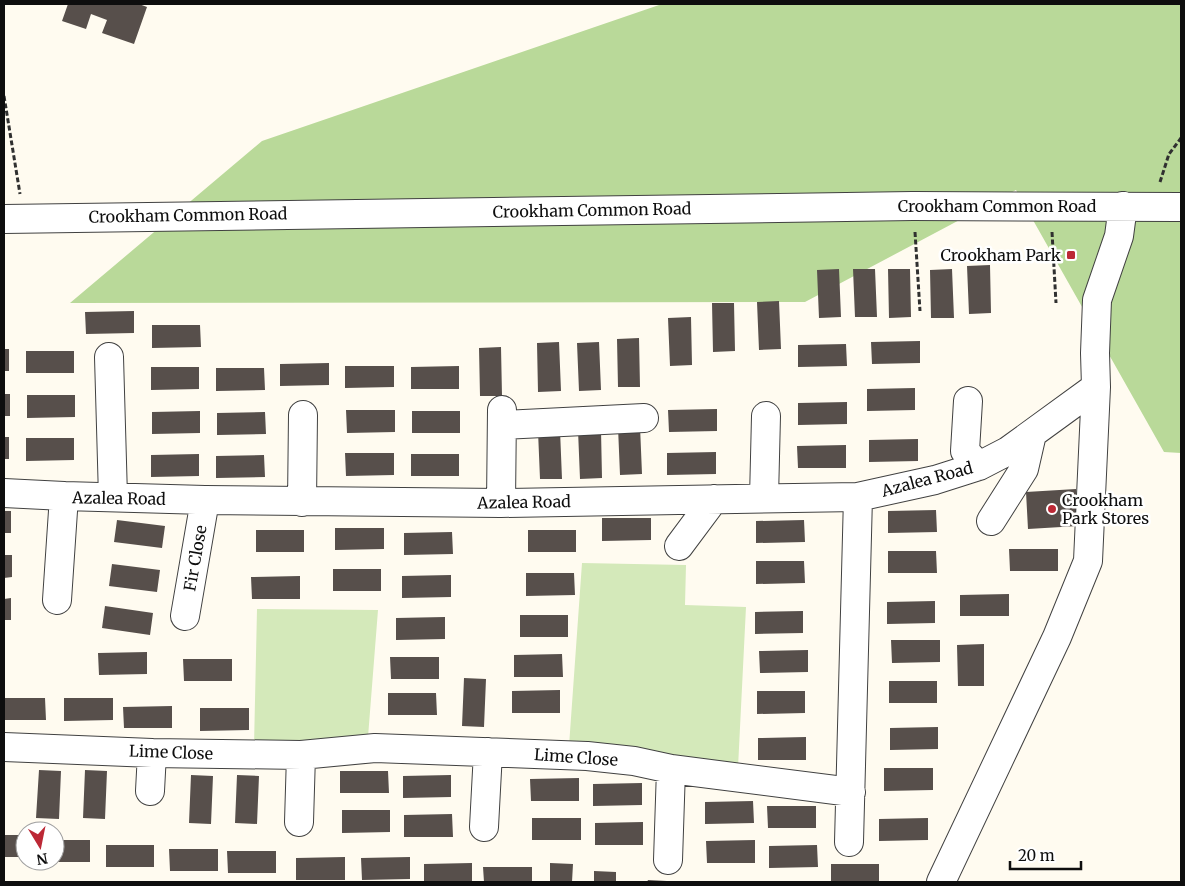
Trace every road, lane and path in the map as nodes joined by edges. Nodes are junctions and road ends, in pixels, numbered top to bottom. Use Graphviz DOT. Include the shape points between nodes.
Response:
graph roads {
  1 [pos="4,96"];
  2 [pos="1181,138"];
  3 [pos="913,206"];
  4 [pos="1051,206"];
  5 [pos="1123,206"];
  6 [pos="1151,207"];
  7 [pos="1181,207"];
  8 [pos="14,218"];
  9 [pos="1056,303"];
  10 [pos="920,311"];
  11 [pos="109,357"];
  12 [pos="1096,387"];
  13 [pos="968,401"];
  14 [pos="303,415"];
  15 [pos="766,416"];
  16 [pos="644,418"];
  17 [pos="1032,434"];
  18 [pos="979,466"];
  19 [pos="4,493"];
  20 [pos="64,496"];
  21 [pos="113,497"];
  22 [pos="858,497"];
  23 [pos="764,498"];
  24 [pos="714,499"];
  25 [pos="205,500"];
  26 [pos="302,502"];
  27 [pos="501,503"];
  28 [pos="991,521"];
  29 [pos="679,546"];
  30 [pos="57,600"];
  31 [pos="185,616"];
  32 [pos="4,747"];
  33 [pos="488,752"];
  34 [pos="152,753"];
  35 [pos="301,755"];
  36 [pos="670,769"];
  37 [pos="150,791"];
  38 [pos="851,792"];
  39 [pos="300,822"];
  40 [pos="484,827"];
  41 [pos="849,842"];
  42 [pos="668,860"];
  43 [pos="941,882"];
  1 -- 8 [label="path"];
  2 -- 6 [label="path" via="1169,154"];
  3 -- 4 [label="street, Crookham Common Road"];
  3 -- 8 [label="street, Crookham Common Road"];
  3 -- 10 [label="path"];
  4 -- 5 [label="street, Crookham Common Road"];
  4 -- 9 [label="path"];
  5 -- 6 [label="street, Crookham Common Road"];
  5 -- 12 [label="street" via="1118,236 1097,300"];
  6 -- 7 [label="street, Crookham Common Road"];
  11 -- 21 [label="street"];
  12 -- 17 [label="street, Azalea Road"];
  12 -- 43 [label="street" via="1088,561 1057,637"];
  13 -- 18 [label="street" via="964,451"];
  14 -- 26 [label="street"];
  15 -- 23 [label="street"];
  16 -- 27 [label="street" via="502,418"];
  17 -- 18 [label="street, Azalea Road" via="1008,452"];
  17 -- 28 [label="street" via="1024,469"];
  18 -- 22 [label="street, Azalea Road" via="935,480"];
  19 -- 20 [label="street, Azalea Road"];
  20 -- 21 [label="street, Azalea Road"];
  20 -- 30 [label="street"];
  21 -- 25 [label="street, Azalea Road"];
  22 -- 23 [label="street, Azalea Road"];
  22 -- 38 [label="street"];
  23 -- 24 [label="street, Azalea Road"];
  24 -- 27 [label="street, Azalea Road"];
  24 -- 29 [label="street"];
  25 -- 26 [label="street, Azalea Road"];
  25 -- 31 [label="street, Fir Close"];
  26 -- 27 [label="street, Azalea Road"];
  32 -- 34 [label="street, Lime Close"];
  33 -- 35 [label="street, Lime Close" via="375,748"];
  33 -- 36 [label="street, Lime Close" via="587,756"];
  33 -- 40 [label="street"];
  34 -- 35 [label="street, Lime Close"];
  34 -- 37 [label="street"];
  35 -- 39 [label="street"];
  36 -- 38 [label="street, Lime Close"];
  36 -- 42 [label="street"];
  38 -- 41 [label="street"];
}
